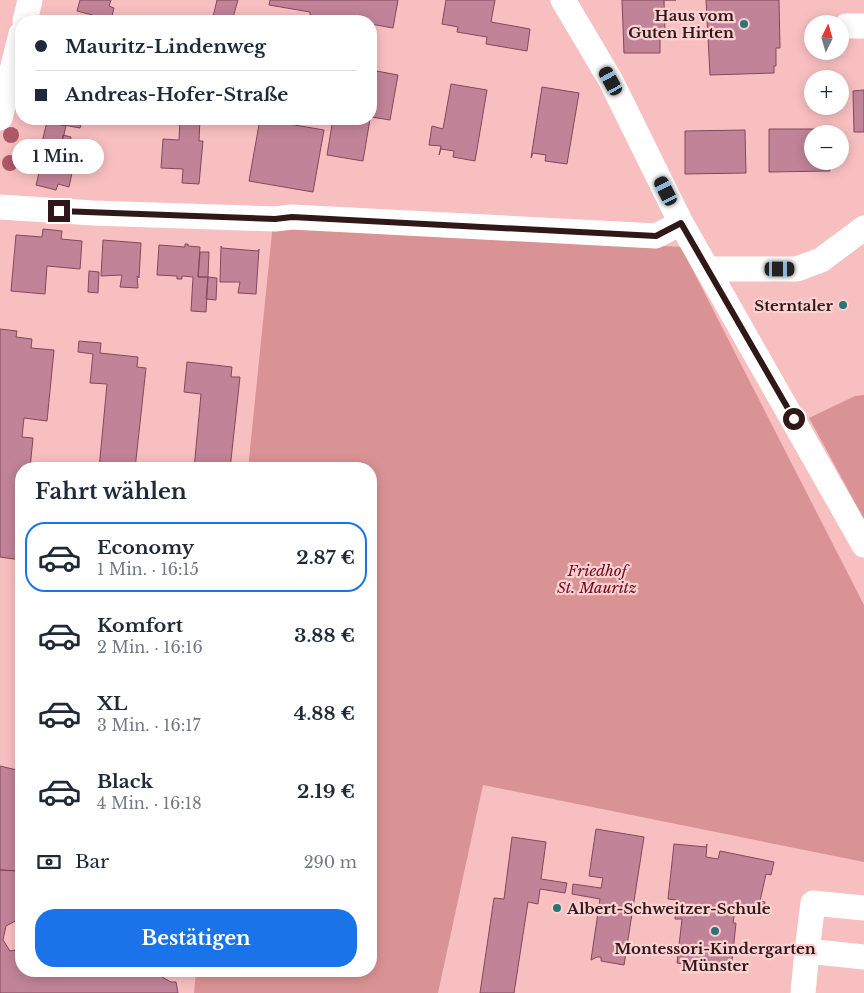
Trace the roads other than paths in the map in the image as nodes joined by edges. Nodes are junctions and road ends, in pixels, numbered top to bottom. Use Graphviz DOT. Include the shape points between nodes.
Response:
graph roads {
  1 [pos="30,0"];
  2 [pos="563,0"];
  3 [pos="26,15"];
  4 [pos="15,58"];
  5 [pos="0,118"];
  6 [pos="0,206"];
  7 [pos="681,223"];
  8 [pos="864,228"];
  9 [pos="708,269"];
  10 [pos="864,545"];
  11 [pos="864,908"];
  12 [pos="807,951"];
  13 [pos="864,957"];
  14 [pos="802,993"];
  1 -- 3 [label="street"];
  2 -- 7 [label="street" via="611,81"];
  4 -- 5 [label="street"];
  6 -- 7 [label="street" via="92,213 292,217 656,236"];
  7 -- 9 [label="street"];
  8 -- 9 [label="street" via="821,260 798,269"];
  9 -- 10 [label="street"];
  11 -- 12 [label="street" via="813,903"];
  12 -- 13 [label="street"];
  12 -- 14 [label="street"];
}
